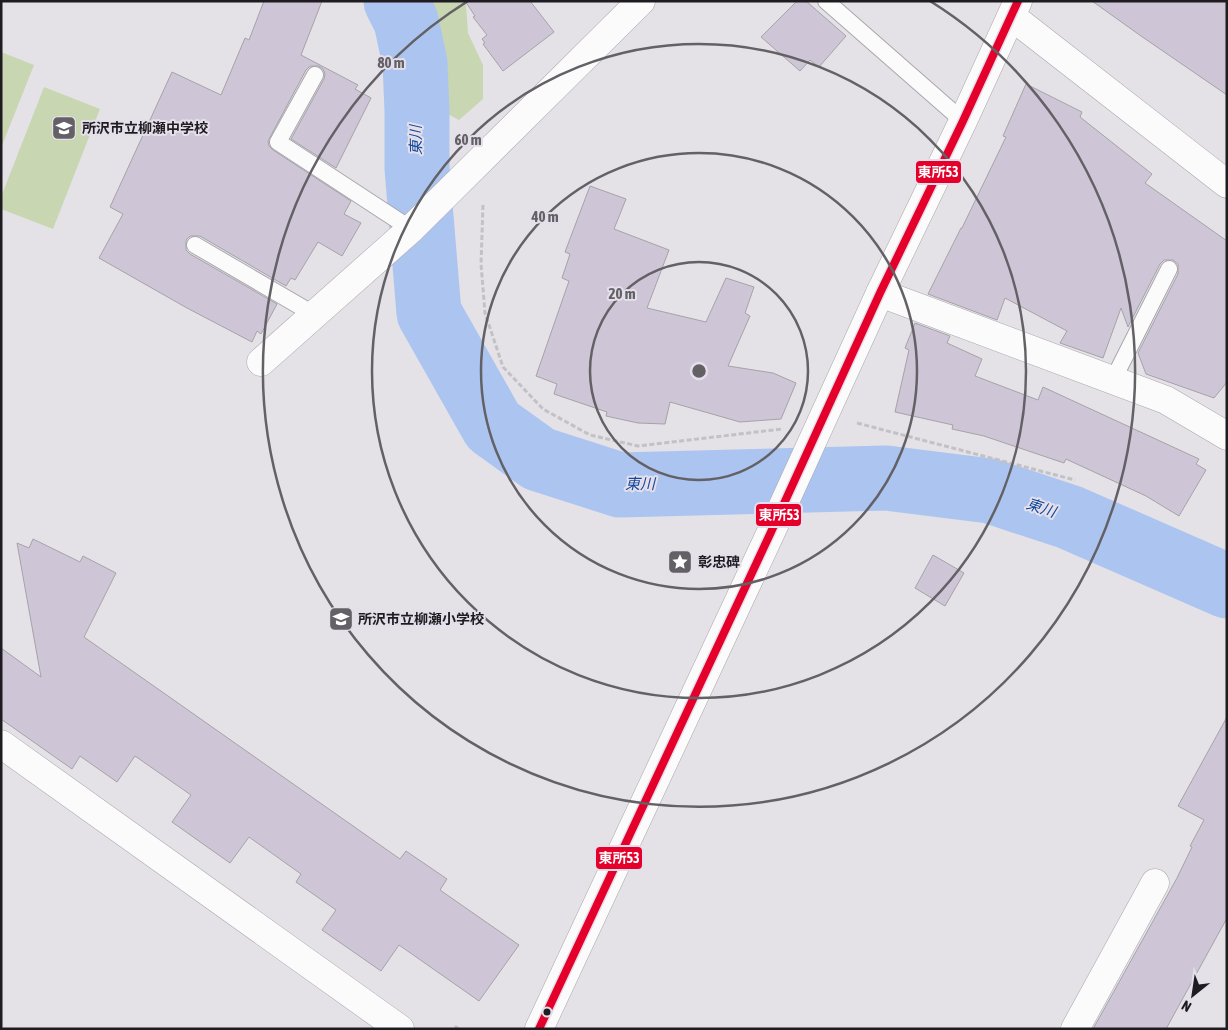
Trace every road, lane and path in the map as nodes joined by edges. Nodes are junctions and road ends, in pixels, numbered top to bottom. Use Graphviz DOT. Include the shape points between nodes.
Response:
graph roads {
  1 [pos="640,1"];
  2 [pos="826,1"];
  3 [pos="1014,9"];
  4 [pos="315,75"];
  5 [pos="963,120"];
  6 [pos="1227,184"];
  7 [pos="483,205"];
  8 [pos="411,229"];
  9 [pos="195,245"];
  10 [pos="1169,269"];
  11 [pos="880,293"];
  12 [pos="314,315"];
  13 [pos="261,362"];
  14 [pos="1113,380"];
  15 [pos="821,424"];
  16 [pos="1227,436"];
  17 [pos="1075,480"];
  18 [pos="1,744"];
  19 [pos="1155,883"];
  20 [pos="400,1029"];
  21 [pos="455,1029"];
  22 [pos="459,1029"];
  23 [pos="539,1029"];
  24 [pos="1075,1029"];
  1 -- 8 [label="street"];
  2 -- 5 [label="lane"];
  3 -- 5 [label="street"];
  3 -- 6 [label="street"];
  4 -- 8 [label="lane" via="278,142"];
  5 -- 11 [label="street"];
  7 -- 15 [label="path" via="481,264 484,313 503,366 542,409 590,435 638,446"];
  8 -- 12 [label="street"];
  9 -- 12 [label="lane"];
  10 -- 14 [label="lane"];
  11 -- 14 [label="street"];
  11 -- 15 [label="street"];
  12 -- 13 [label="street"];
  14 -- 16 [label="street" via="1166,400"];
  15 -- 17 [label="path" via="861,423"];
  15 -- 23 [label="street"];
  18 -- 20 [label="street"];
  19 -- 24 [label="street"];
  21 -- 22 [label="path"];
}
